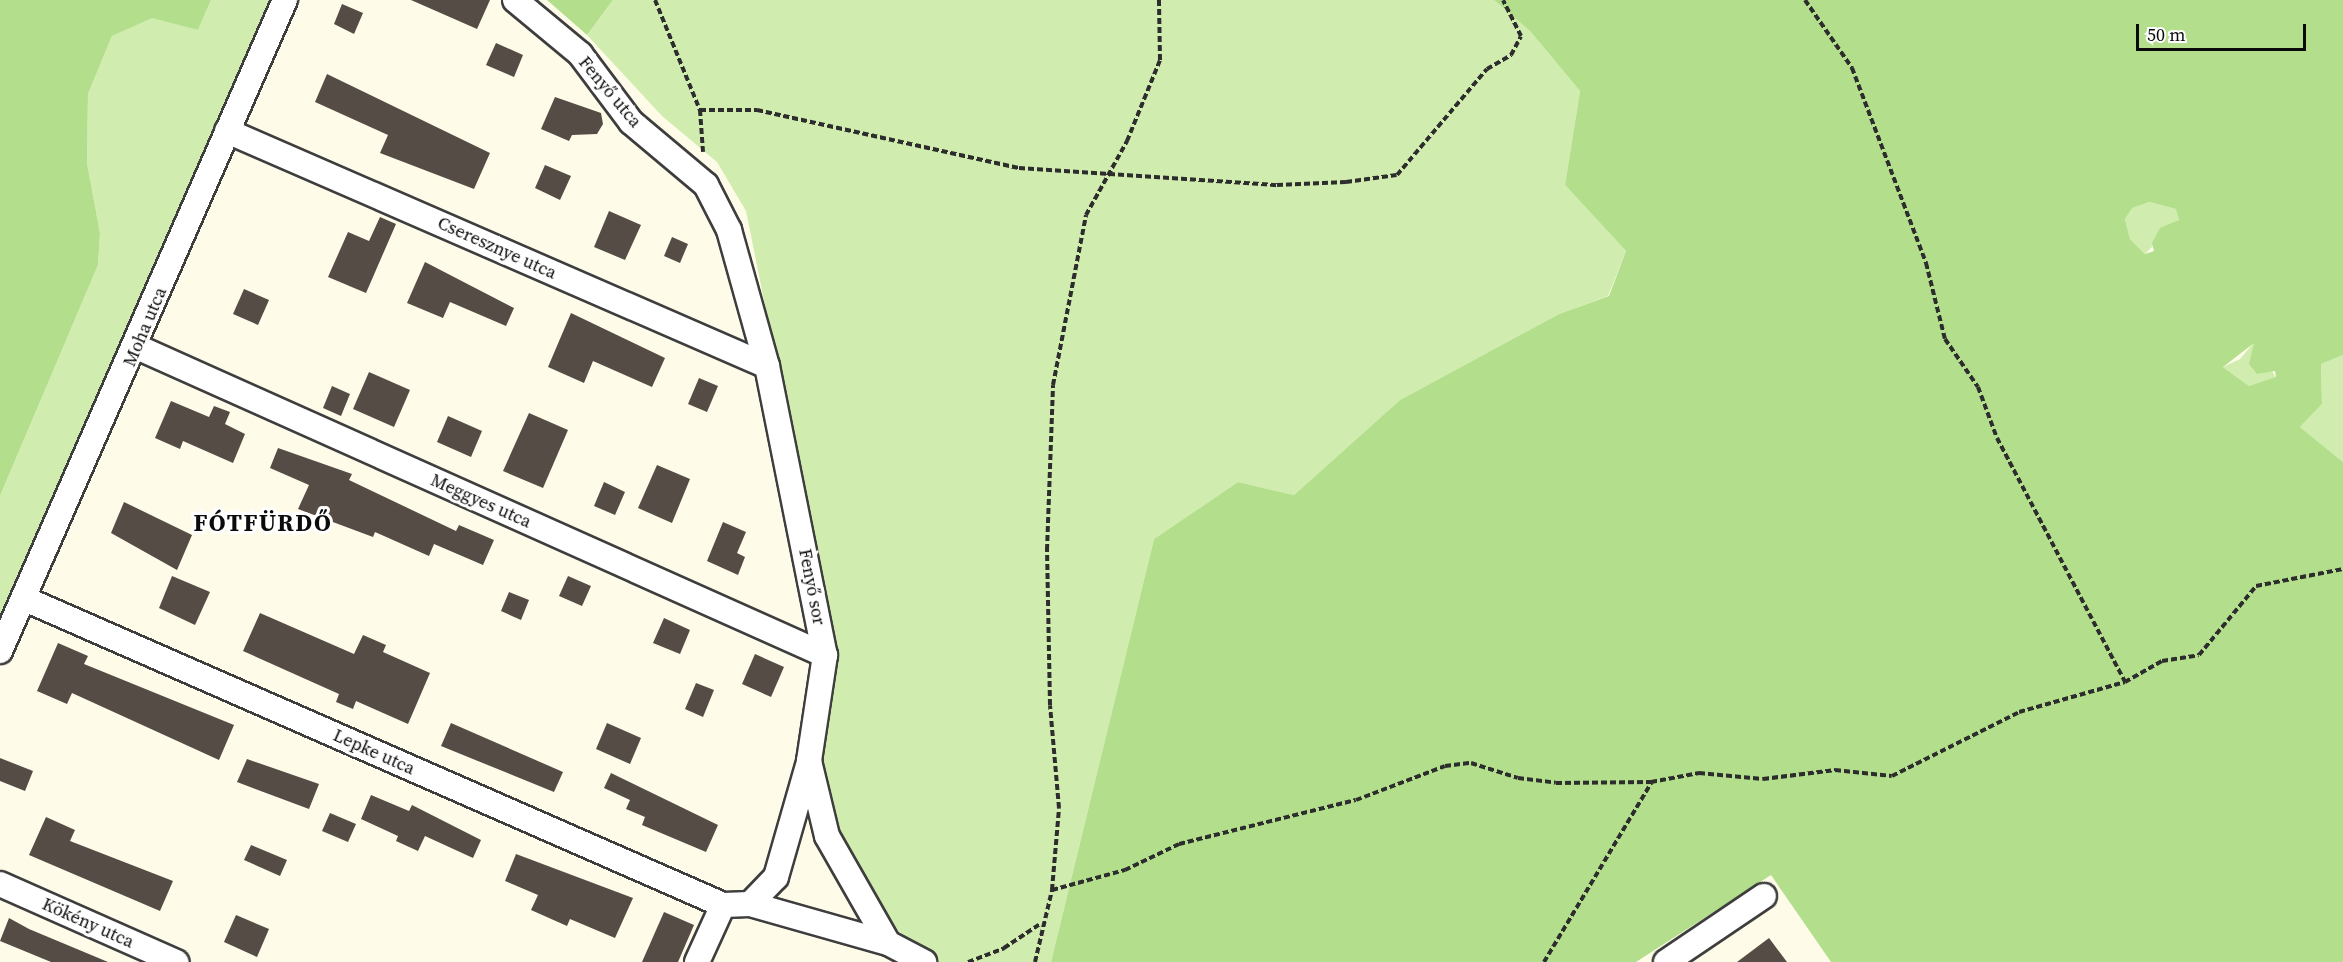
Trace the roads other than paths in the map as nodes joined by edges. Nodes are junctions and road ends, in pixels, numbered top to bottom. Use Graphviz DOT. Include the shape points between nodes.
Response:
graph roads {
  1 [pos="285,0"];
  2 [pos="515,0"];
  3 [pos="227,131"];
  4 [pos="706,185"];
  5 [pos="137,347"];
  6 [pos="767,366"];
  7 [pos="25,599"];
  8 [pos="0,651"];
  9 [pos="825,655"];
  10 [pos="810,761"];
  11 [pos="0,884"];
  12 [pos="1764,896"];
  13 [pos="750,904"];
  14 [pos="723,905"];
  15 [pos="888,943"];
  16 [pos="176,962"];
  17 [pos="698,962"];
  18 [pos="924,962"];
  19 [pos="1666,962"];
  1 -- 3 [label="street, Moha utca"];
  2 -- 4 [label="street, Fenyő utca" via="580,54 631,122"];
  3 -- 5 [label="street, Moha utca"];
  3 -- 6 [label="street, Cseresznye utca"];
  4 -- 6 [label="street, Fenyő sor" via="729,230"];
  5 -- 7 [label="street, Moha utca"];
  5 -- 9 [label="street, Meggyes utca"];
  6 -- 9 [label="street, Fenyő sor"];
  7 -- 8 [label="street, Moha utca"];
  7 -- 14 [label="street, Lepke utca"];
  9 -- 10 [label="street, Fenyő sor"];
  10 -- 13 [label="street" via="776,877"];
  10 -- 15 [label="street, Fenyő sor" via="827,836"];
  11 -- 16 [label="street, Kökény utca"];
  12 -- 19 [label="street"];
  13 -- 14 [label="street"];
  13 -- 15 [label="street"];
  14 -- 17 [label="street"];
  15 -- 18 [label="street"];
}
